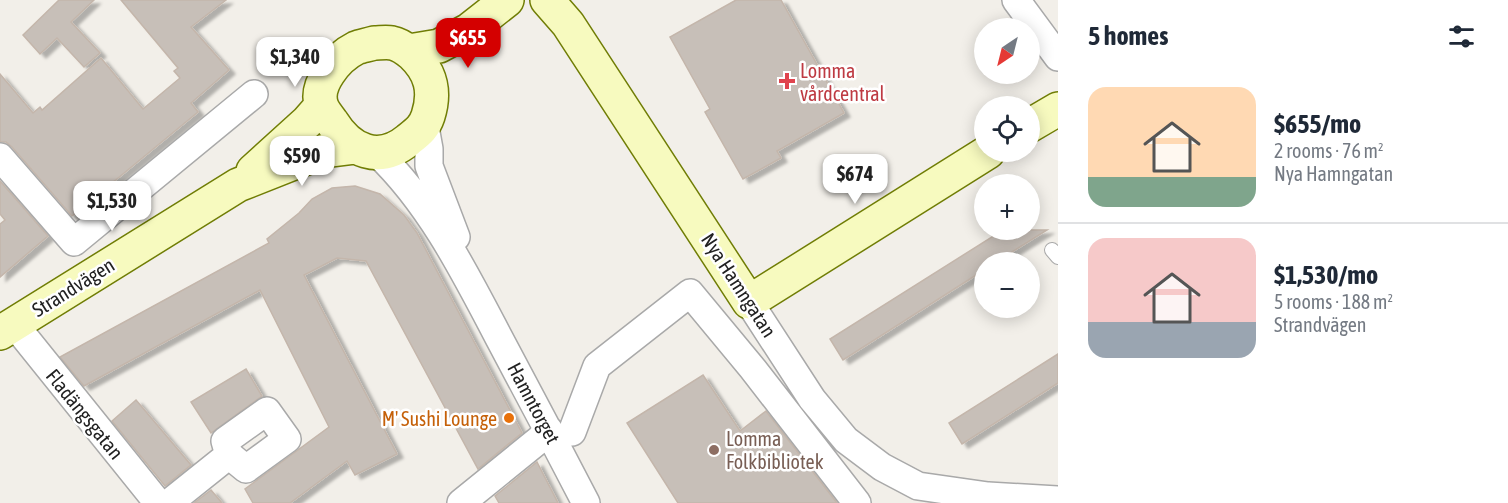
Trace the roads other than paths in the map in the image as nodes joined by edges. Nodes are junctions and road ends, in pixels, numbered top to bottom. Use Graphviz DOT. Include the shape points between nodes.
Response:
graph roads {
  1 [pos="507,0"];
  2 [pos="547,0"];
  3 [pos="1016,0"];
  4 [pos="469,30"];
  5 [pos="409,51"];
  6 [pos="1058,57"];
  7 [pos="431,86"];
  8 [pos="254,94"];
  9 [pos="321,106"];
  10 [pos="1058,109"];
  11 [pos="1040,120"];
  12 [pos="425,127"];
  13 [pos="366,150"];
  14 [pos="0,158"];
  15 [pos="974,161"];
  16 [pos="238,185"];
  17 [pos="481,302"];
  18 [pos="749,302"];
  19 [pos="7,329"];
  20 [pos="560,431"];
  21 [pos="229,455"];
  22 [pos="1058,500"];
  23 [pos="158,503"];
  24 [pos="169,503"];
  25 [pos="461,503"];
  26 [pos="586,503"];
  27 [pos="857,503"];
  1 -- 4 [label="street"];
  2 -- 18 [label="street, Nya Hamngatan" via="568,24"];
  3 -- 6 [label="street"];
  4 -- 5 [label="street" via="439,46"];
  4 -- 7 [label="street" via="447,55"];
  5 -- 7 [label="street" via="424,66"];
  5 -- 9 [label="street" via="393,43 356,48 325,78 320,90"];
  7 -- 12 [label="street" via="432,104"];
  8 -- 14 [label="street, Strandvägen" via="74,242"];
  9 -- 13 [label="street" via="341,137"];
  9 -- 16 [label="street, Strandvägen"];
  10 -- 11 [label="street"];
  12 -- 13 [label="street" via="402,145"];
  12 -- 17 [label="street, Hamntorget" via="429,166"];
  13 -- 16 [label="street, Strandvägen" via="324,151"];
  13 -- 17 [label="street, Hamntorget" via="402,180"];
  15 -- 18 [label="street"];
  16 -- 19 [label="street, Strandvägen"];
  17 -- 20 [label="street, Hamntorget"];
  18 -- 22 [label="street, Nya Hamngatan" via="812,399 846,440 882,467 918,486"];
  19 -- 23 [label="street, Fladängsgatan"];
  20 -- 25 [label="street" via="540,439"];
  20 -- 26 [label="street, Hamntorget"];
  20 -- 27 [label="street" via="597,366 690,293"];
  21 -- 24 [label="street"];
}
